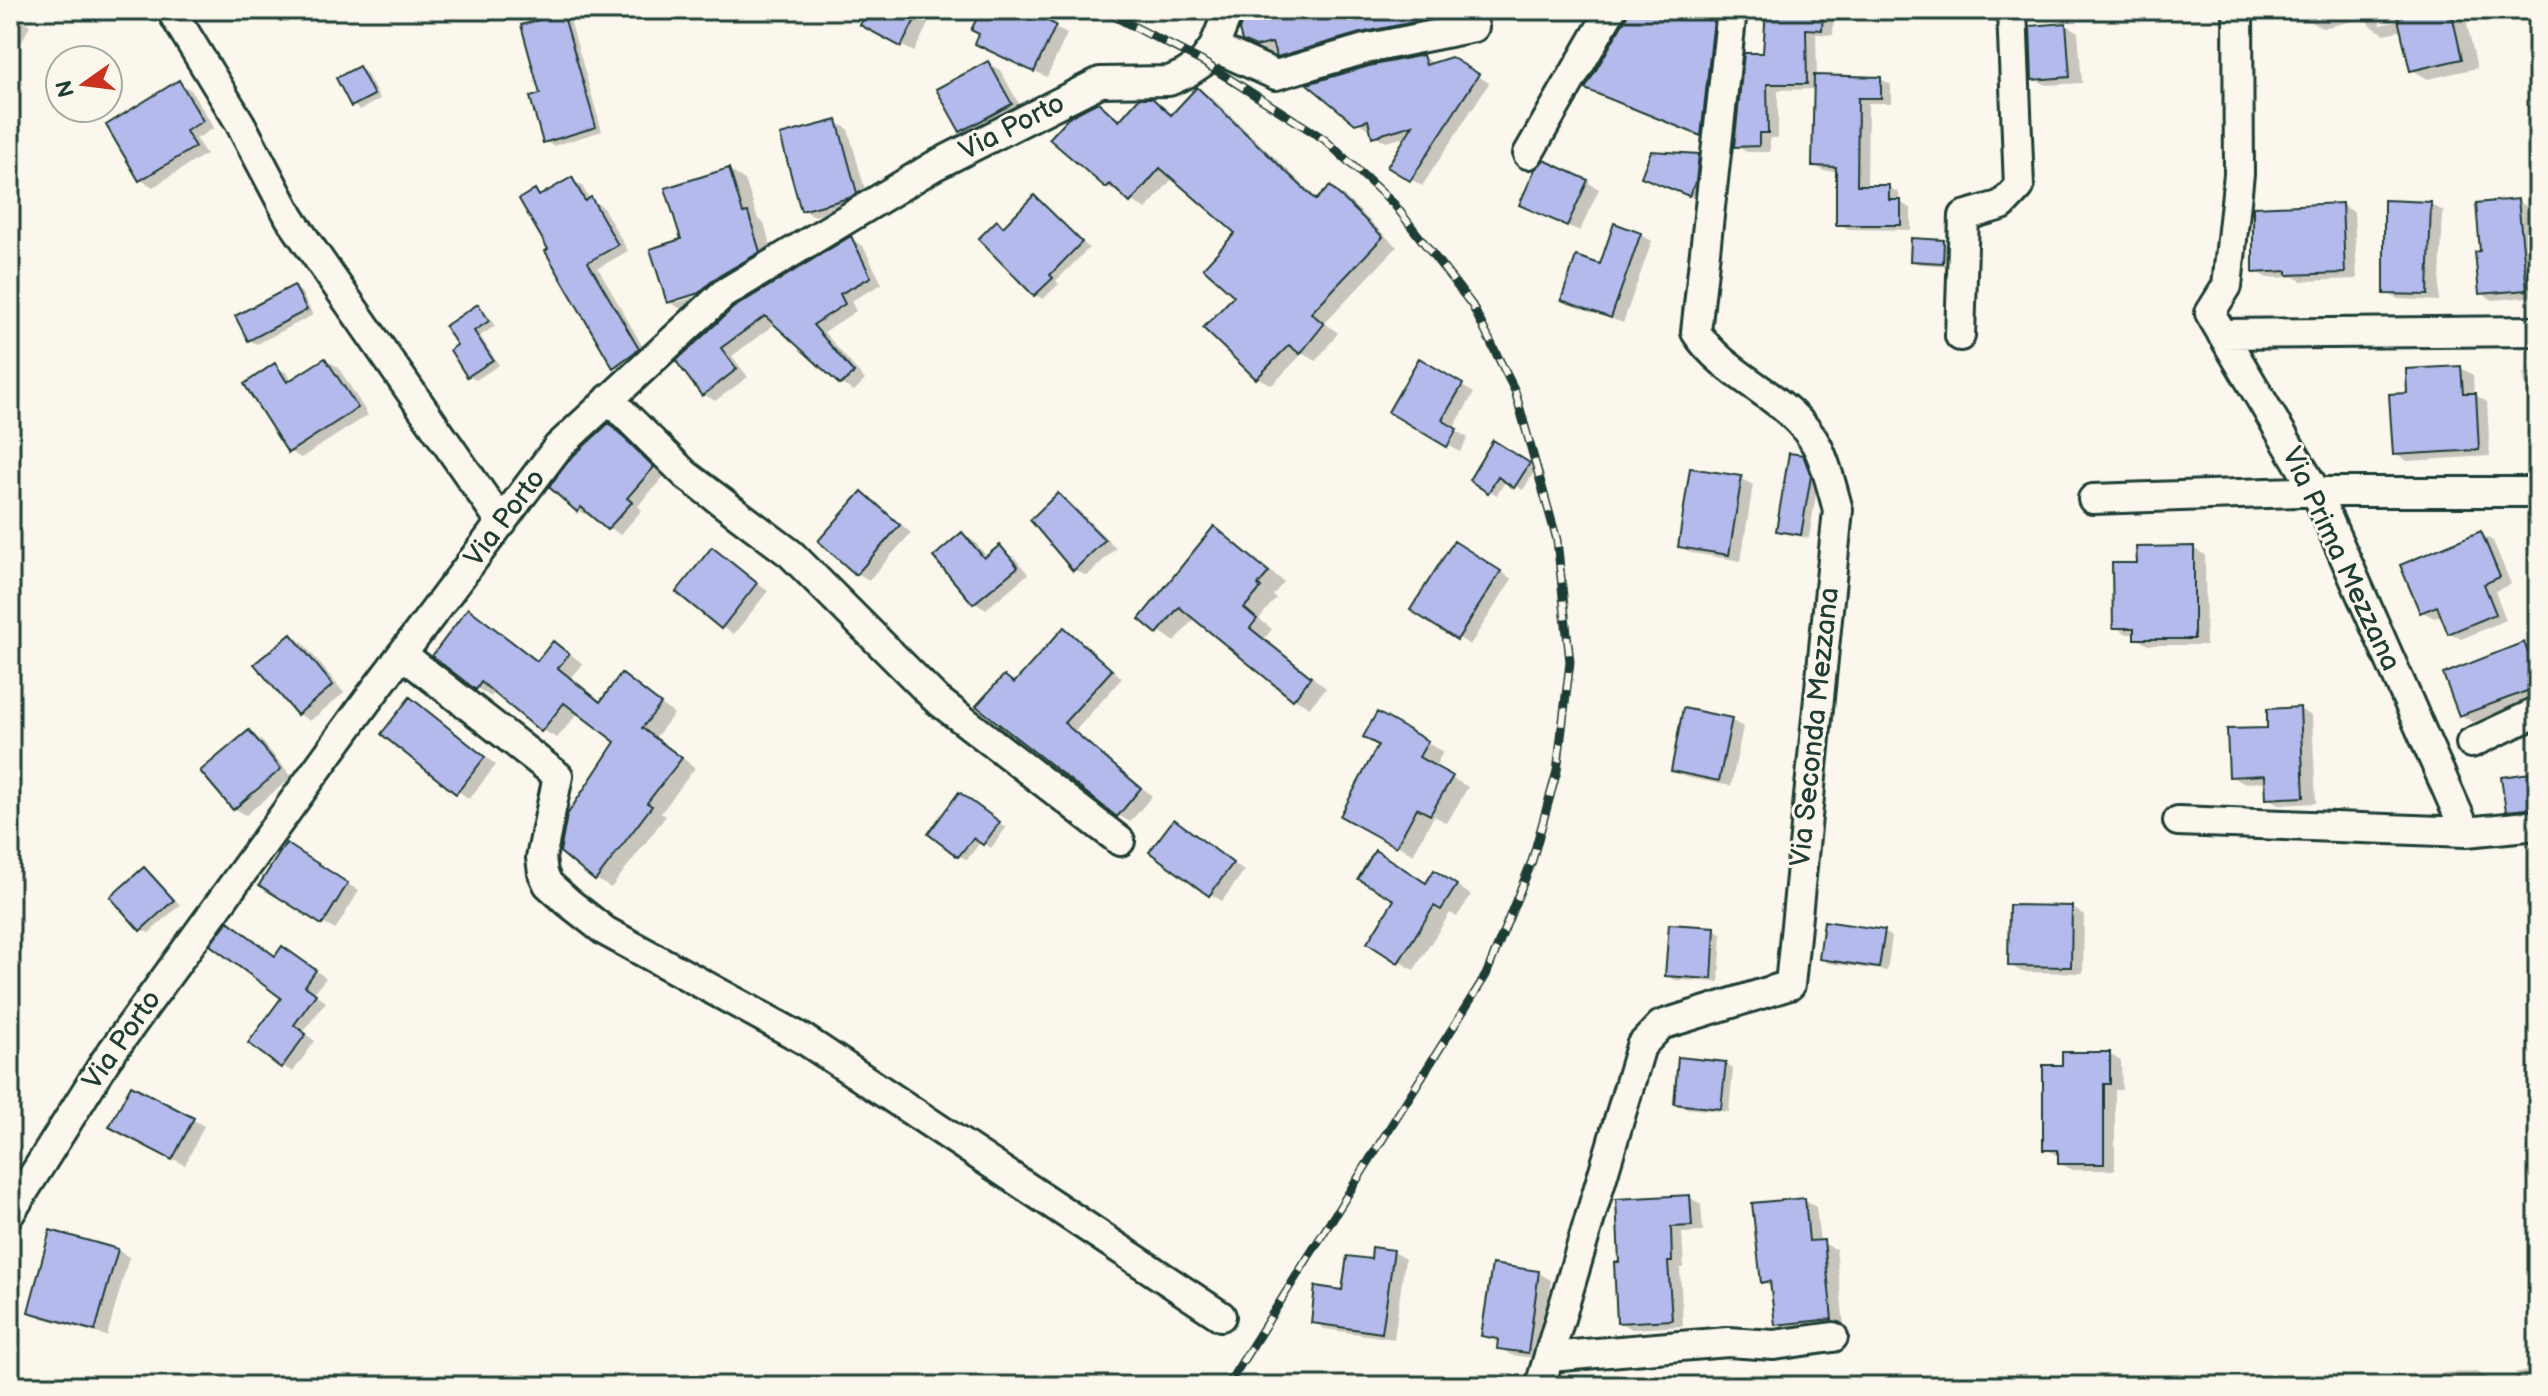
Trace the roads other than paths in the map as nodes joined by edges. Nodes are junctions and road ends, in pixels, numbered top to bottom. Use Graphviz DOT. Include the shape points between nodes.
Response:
graph roads {
  1 [pos="171,10"];
  2 [pos="1229,10"];
  3 [pos="1611,10"];
  4 [pos="1732,10"];
  5 [pos="2012,10"];
  6 [pos="2238,10"];
  7 [pos="1474,27"];
  8 [pos="1208,55"];
  9 [pos="1528,154"];
  10 [pos="2538,331"];
  11 [pos="2222,334"];
  12 [pos="1960,336"];
  13 [pos="609,399"];
  14 [pos="2316,492"];
  15 [pos="2538,492"];
  16 [pos="2093,499"];
  17 [pos="502,523"];
  18 [pos="402,654"];
  19 [pos="2538,712"];
  20 [pos="2471,743"];
  21 [pos="2178,821"];
  22 [pos="2538,825"];
  23 [pos="2466,832"];
  24 [pos="1120,841"];
  25 [pos="10,1213"];
  26 [pos="1221,1316"];
  27 [pos="1833,1337"];
  28 [pos="1549,1357"];
  29 [pos="1540,1386"];
  1 -- 17 [label="street" via="290,218"];
  2 -- 8 [label="street"];
  3 -- 9 [label="street"];
  4 -- 28 [label="street, Via Seconda Mezzana" via="1696,332 1708,350 1795,419 1816,444 1838,510 1790,985 1661,1025 1641,1046"];
  5 -- 12 [label="street" via="2019,187 2002,205 1964,216"];
  6 -- 11 [label="street, Via Prima Mezzana" via="2239,174 2227,286 2210,313"];
  7 -- 8 [label="street" via="1365,49 1276,75"];
  8 -- 13 [label="street, Via Porto" via="1169,81 1100,82 934,166 723,294"];
  10 -- 11 [label="street"];
  11 -- 14 [label="street, Via Prima Mezzana"];
  13 -- 17 [label="street, Via Porto" via="558,447"];
  13 -- 24 [label="street" via="686,475 791,554 936,699"];
  14 -- 15 [label="street"];
  14 -- 16 [label="street"];
  14 -- 23 [label="street, Via Prima Mezzana"];
  17 -- 18 [label="street, Via Porto"];
  18 -- 25 [label="street, Via Porto" via="106,1060"];
  18 -- 26 [label="street" via="558,776 541,858 548,884 568,902 605,931 805,1040"];
  19 -- 20 [label="street"];
  21 -- 23 [label="street"];
  22 -- 23 [label="street"];
  27 -- 28 [label="street"];
  28 -- 29 [label="street, Via Seconda Mezzana"];
}
